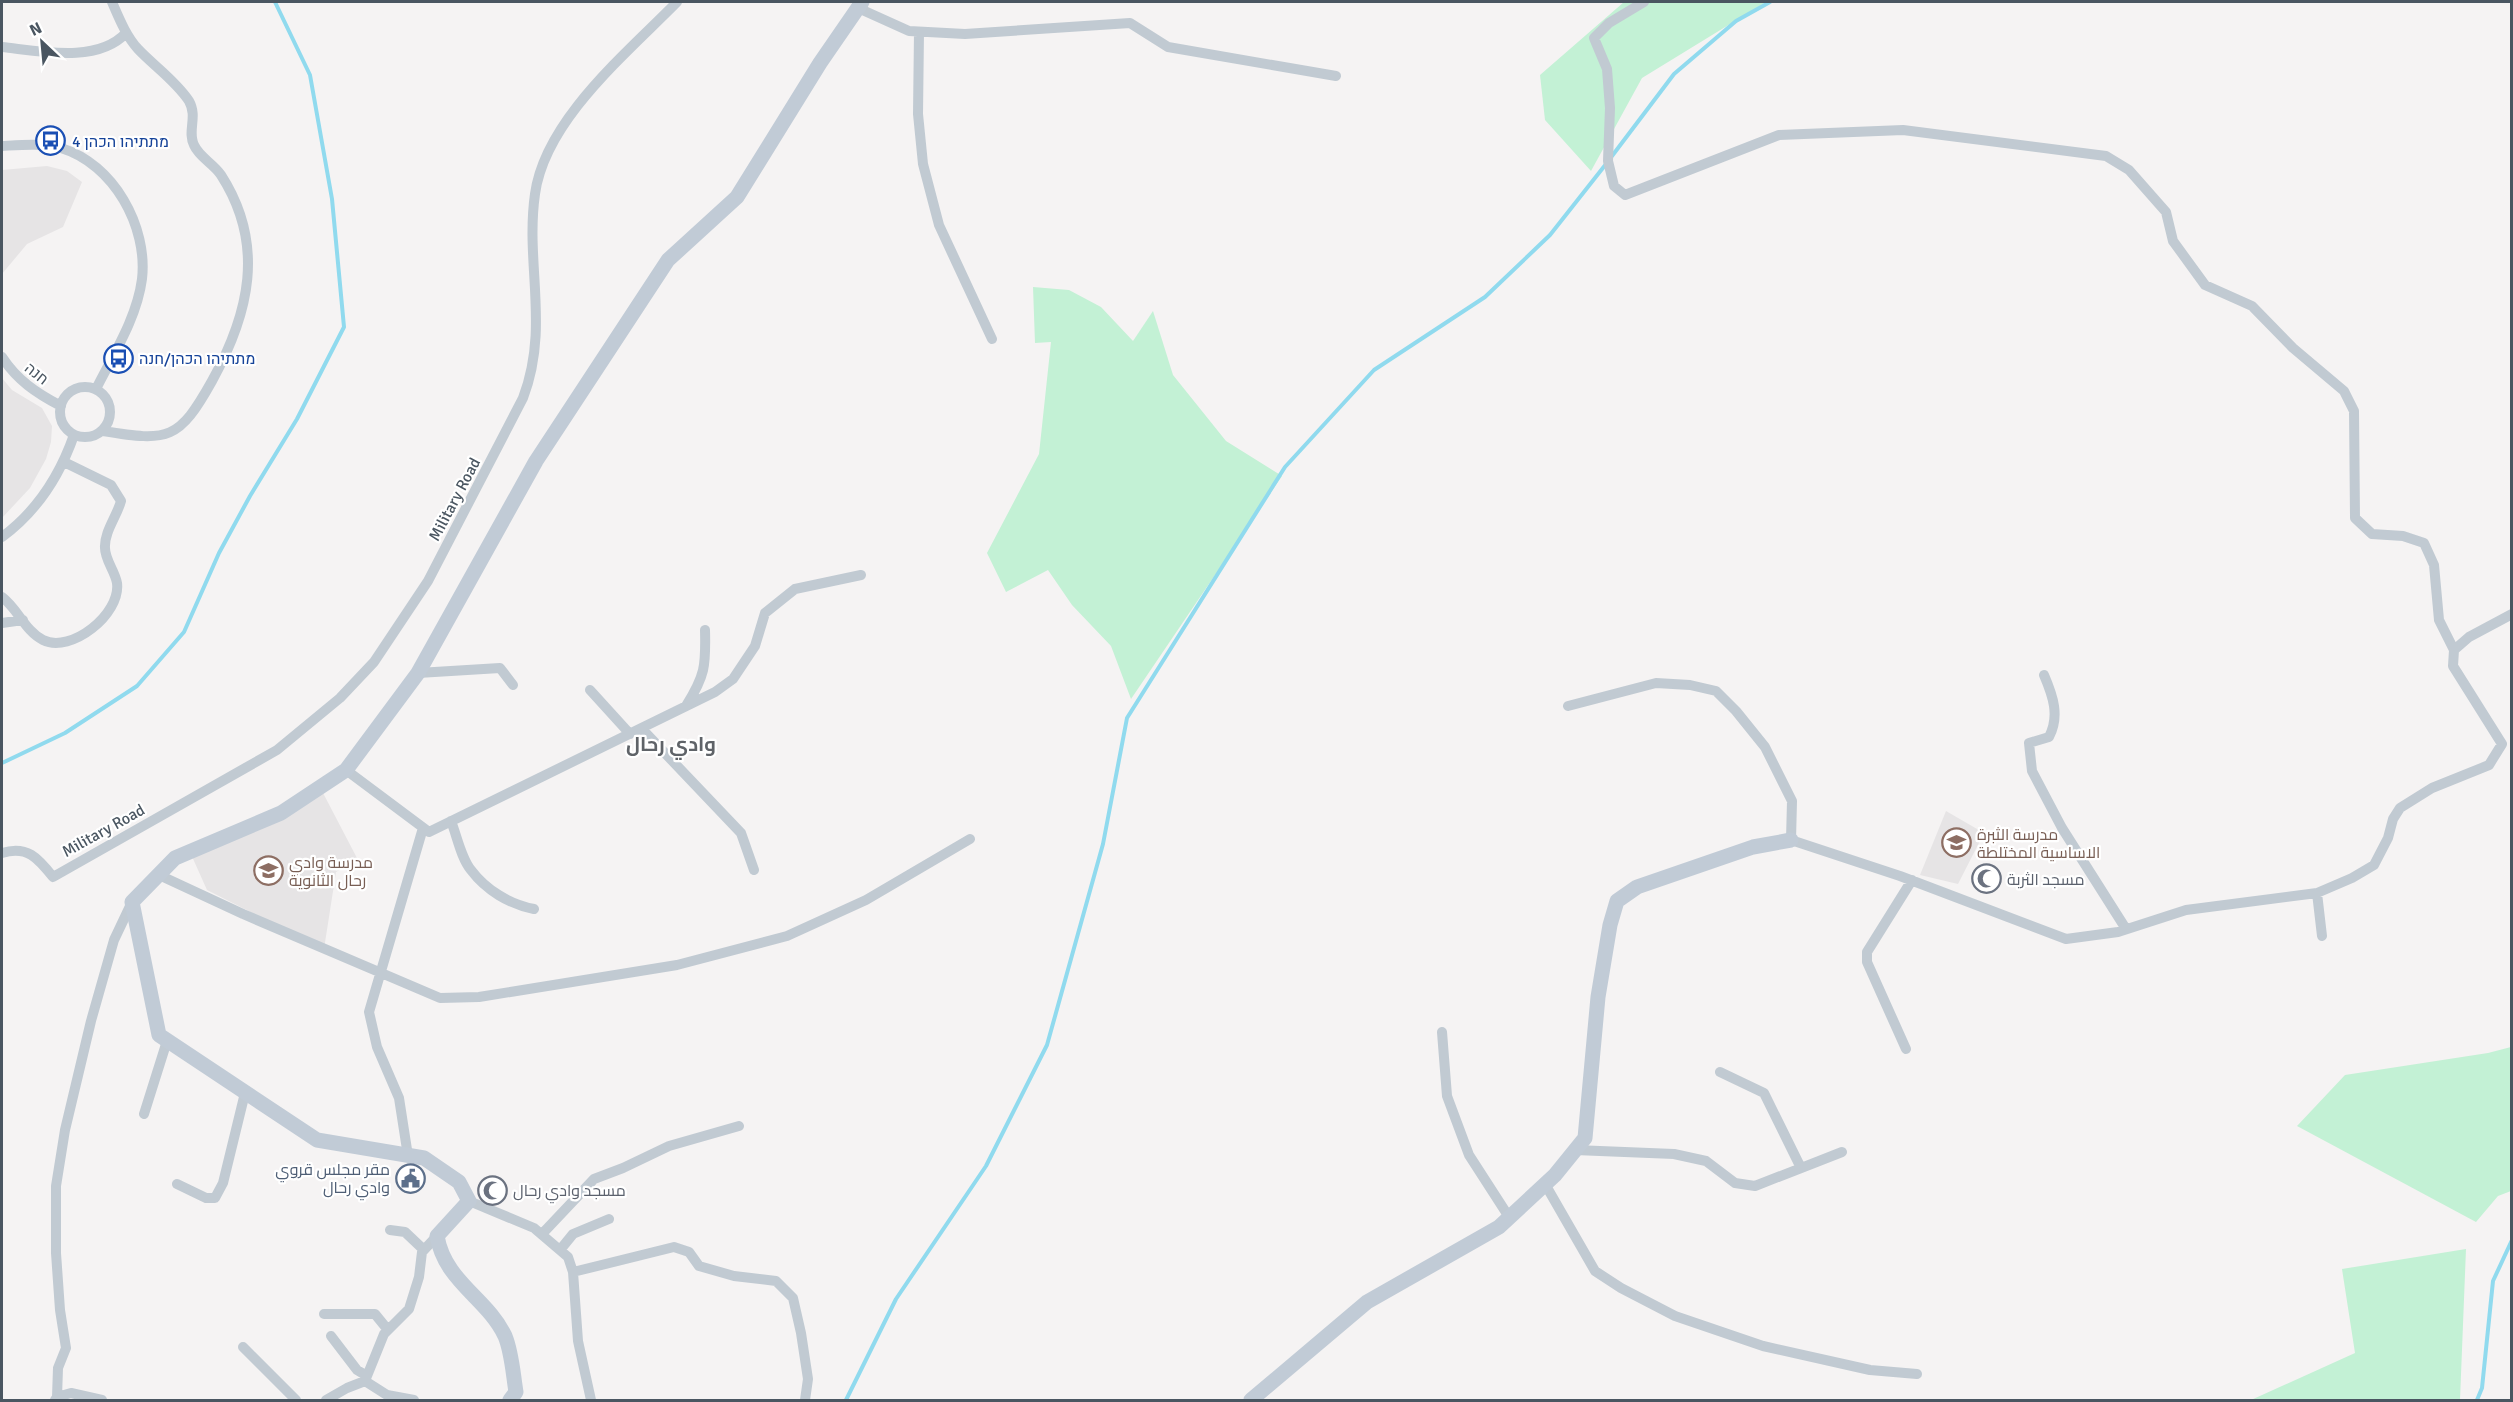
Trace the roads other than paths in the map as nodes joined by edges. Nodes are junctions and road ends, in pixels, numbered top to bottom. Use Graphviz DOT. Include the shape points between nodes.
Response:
graph roads {
  1 [pos="112,2"];
  2 [pos="677,2"];
  3 [pos="1644,2"];
  4 [pos="860,5"];
  5 [pos="919,32"];
  6 [pos="126,33"];
  7 [pos="2,47"];
  8 [pos="1336,76"];
  9 [pos="2,146"];
  10 [pos="992,339"];
  11 [pos="2,357"];
  12 [pos="96,389"];
  13 [pos="61,406"];
  14 [pos="103,430"];
  15 [pos="74,435"];
  16 [pos="64,462"];
  17 [pos="2,537"];
  18 [pos="861,575"];
  19 [pos="2,597"];
  20 [pos="2511,614"];
  21 [pos="23,620"];
  22 [pos="2,623"];
  23 [pos="705,630"];
  24 [pos="2454,650"];
  25 [pos="418,673"];
  26 [pos="2044,675"];
  27 [pos="513,685"];
  28 [pos="590,690"];
  29 [pos="1568,706"];
  30 [pos="685,707"];
  31 [pos="642,729"];
  32 [pos="630,734"];
  33 [pos="346,770"];
  34 [pos="451,821"];
  35 [pos="423,828"];
  36 [pos="970,839"];
  37 [pos="1791,840"];
  38 [pos="2,853"];
  39 [pos="754,870"];
  40 [pos="159,875"];
  41 [pos="1912,880"];
  42 [pos="2317,894"];
  43 [pos="132,902"];
  44 [pos="534,909"];
  45 [pos="2126,929"];
  46 [pos="2322,936"];
  47 [pos="382,973"];
  48 [pos="1442,1032"];
  49 [pos="167,1041"];
  50 [pos="1906,1049"];
  51 [pos="1720,1072"];
  52 [pos="245,1092"];
  53 [pos="144,1114"];
  54 [pos="739,1126"];
  55 [pos="1575,1150"];
  56 [pos="1842,1152"];
  57 [pos="408,1156"];
  58 [pos="1801,1168"];
  59 [pos="177,1184"];
  60 [pos="1545,1184"];
  61 [pos="469,1201"];
  62 [pos="1509,1217"];
  63 [pos="609,1219"];
  64 [pos="390,1230"];
  65 [pos="542,1234"];
  66 [pos="437,1236"];
  67 [pos="424,1250"];
  68 [pos="560,1250"];
  69 [pos="573,1272"];
  70 [pos="324,1314"];
  71 [pos="388,1330"];
  72 [pos="331,1336"];
  73 [pos="243,1347"];
  74 [pos="1917,1374"];
  75 [pos="366,1378"];
  76 [pos="381,1396"];
  77 [pos="56,1399"];
  78 [pos="511,1400"];
  79 [pos="102,1401"];
  80 [pos="296,1401"];
  81 [pos="327,1401"];
  82 [pos="414,1401"];
  83 [pos="591,1401"];
  84 [pos="805,1401"];
  85 [pos="1251,1401"];
  1 -- 6 [label="street"];
  2 -- 38 [label="street, Military Road" via="572,112 544,160 535,193 536,340 532,374 428,581 380,654 340,698 278,750 53,877 31,853"];
  3 -- 24 [label="street" via="1609,23 1594,38 1608,69 1608,161 1614,186 1626,195 1779,135 1903,130 2106,156 2129,170 2166,212 2173,242 2205,285 2252,306 2344,391 2354,411 2355,518 2372,534 2403,536 2424,543 2434,565 2439,620"];
  4 -- 5 [label="street" via="909,31"];
  4 -- 25 [label="street" via="737,197 668,260 536,461"];
  5 -- 8 [label="street" via="965,34 1130,23 1168,47"];
  5 -- 10 [label="street" via="918,114 923,164 939,225"];
  6 -- 7 [label="street" via="111,43 68,54"];
  6 -- 14 [label="street" via="180,90 194,112 194,145 220,174 238,207 246,247 246,290 243,311 224,359 200,403 181,427 163,436 147,437"];
  9 -- 12 [label="street" via="43,145 76,155 105,175 117,189 135,225 142,263 138,299"];
  11 -- 13 [label="street, חנה" via="23,383"];
  12 -- 13 [label="street" via="78,388 70,392"];
  12 -- 14 [label="street" via="109,403 110,416"];
  13 -- 15 [label="street" via="62,423"];
  14 -- 15 [label="street" via="94,436"];
  15 -- 16 [label="street"];
  16 -- 17 [label="street" via="30,512"];
  16 -- 21 [label="street" via="111,485 121,501 104,550 117,583 116,597 106,617 81,635 64,641 46,642"];
  18 -- 30 [label="street" via="795,589 765,613 755,646 733,679"];
  19 -- 21 [label="street"];
  20 -- 24 [label="street"];
  21 -- 22 [label="street"];
  23 -- 30 [label="street" via="706,662"];
  24 -- 42 [label="street" via="2453,666 2502,744 2489,765 2432,788 2400,808 2374,865"];
  25 -- 27 [label="street" via="500,668"];
  25 -- 33 [label="street"];
  26 -- 45 [label="street" via="2054,699 2055,726 2049,737 2029,743 2032,771 2062,828"];
  28 -- 32 [label="street"];
  29 -- 37 [label="street" via="1656,683 1716,691 1765,747 1788,792 1792,801"];
  30 -- 31 [label="street"];
  31 -- 32 [label="street"];
  31 -- 39 [label="street" via="741,833"];
  32 -- 34 [label="street"];
  33 -- 35 [label="street"];
  33 -- 40 [label="street" via="281,813 175,858"];
  34 -- 35 [label="street" via="429,832"];
  34 -- 44 [label="street" via="469,869 496,894 518,906"];
  35 -- 47 [label="street"];
  36 -- 47 [label="street" via="866,900 787,936 677,965 479,997 440,998"];
  37 -- 41 [label="street"];
  37 -- 55 [label="street" via="1753,847 1637,887 1617,901 1598,997 1585,1138"];
  40 -- 43 [label="street"];
  40 -- 47 [label="street"];
  41 -- 45 [label="street" via="2066,939"];
  41 -- 50 [label="street" via="1868,952 1867,962"];
  42 -- 45 [label="street" via="2186,910"];
  42 -- 46 [label="street"];
  43 -- 49 [label="street" via="159,1035"];
  43 -- 77 [label="street" via="114,940 91,1021 56,1186 56,1253 66,1348 58,1368"];
  47 -- 57 [label="street" via="369,1012 377,1047 399,1098"];
  48 -- 62 [label="street" via="1447,1096 1469,1155"];
  49 -- 52 [label="street"];
  49 -- 53 [label="street"];
  51 -- 58 [label="street" via="1764,1093"];
  52 -- 57 [label="street" via="317,1140"];
  52 -- 59 [label="street" via="223,1184 215,1198 206,1198"];
  54 -- 65 [label="street" via="669,1146 594,1179"];
  55 -- 58 [label="street" via="1674,1154 1706,1161 1735,1183 1755,1185"];
  55 -- 60 [label="street"];
  56 -- 58 [label="street"];
  57 -- 61 [label="street" via="424,1158 459,1182"];
  60 -- 62 [label="street"];
  60 -- 74 [label="street" via="1595,1271 1675,1316 1763,1346 1870,1370"];
  61 -- 65 [label="street"];
  61 -- 66 [label="street"];
  62 -- 85 [label="street" via="1499,1227 1367,1302"];
  63 -- 68 [label="street" via="573,1234"];
  64 -- 67 [label="street" via="405,1232"];
  65 -- 68 [label="street"];
  66 -- 67 [label="street"];
  66 -- 78 [label="street" via="440,1253 459,1282 504,1336 516,1392"];
  67 -- 71 [label="street" via="409,1309"];
  68 -- 69 [label="street" via="568,1257"];
  69 -- 83 [label="street" via="578,1341"];
  69 -- 84 [label="street" via="674,1247 689,1252 699,1266 734,1276 776,1281 793,1298 808,1379"];
  70 -- 71 [label="street" via="375,1314"];
  71 -- 75 [label="street"];
  72 -- 75 [label="street"];
  73 -- 80 [label="street"];
  75 -- 76 [label="street"];
  75 -- 81 [label="street"];
  76 -- 82 [label="street"];
  77 -- 79 [label="street" via="71,1393"];
}
